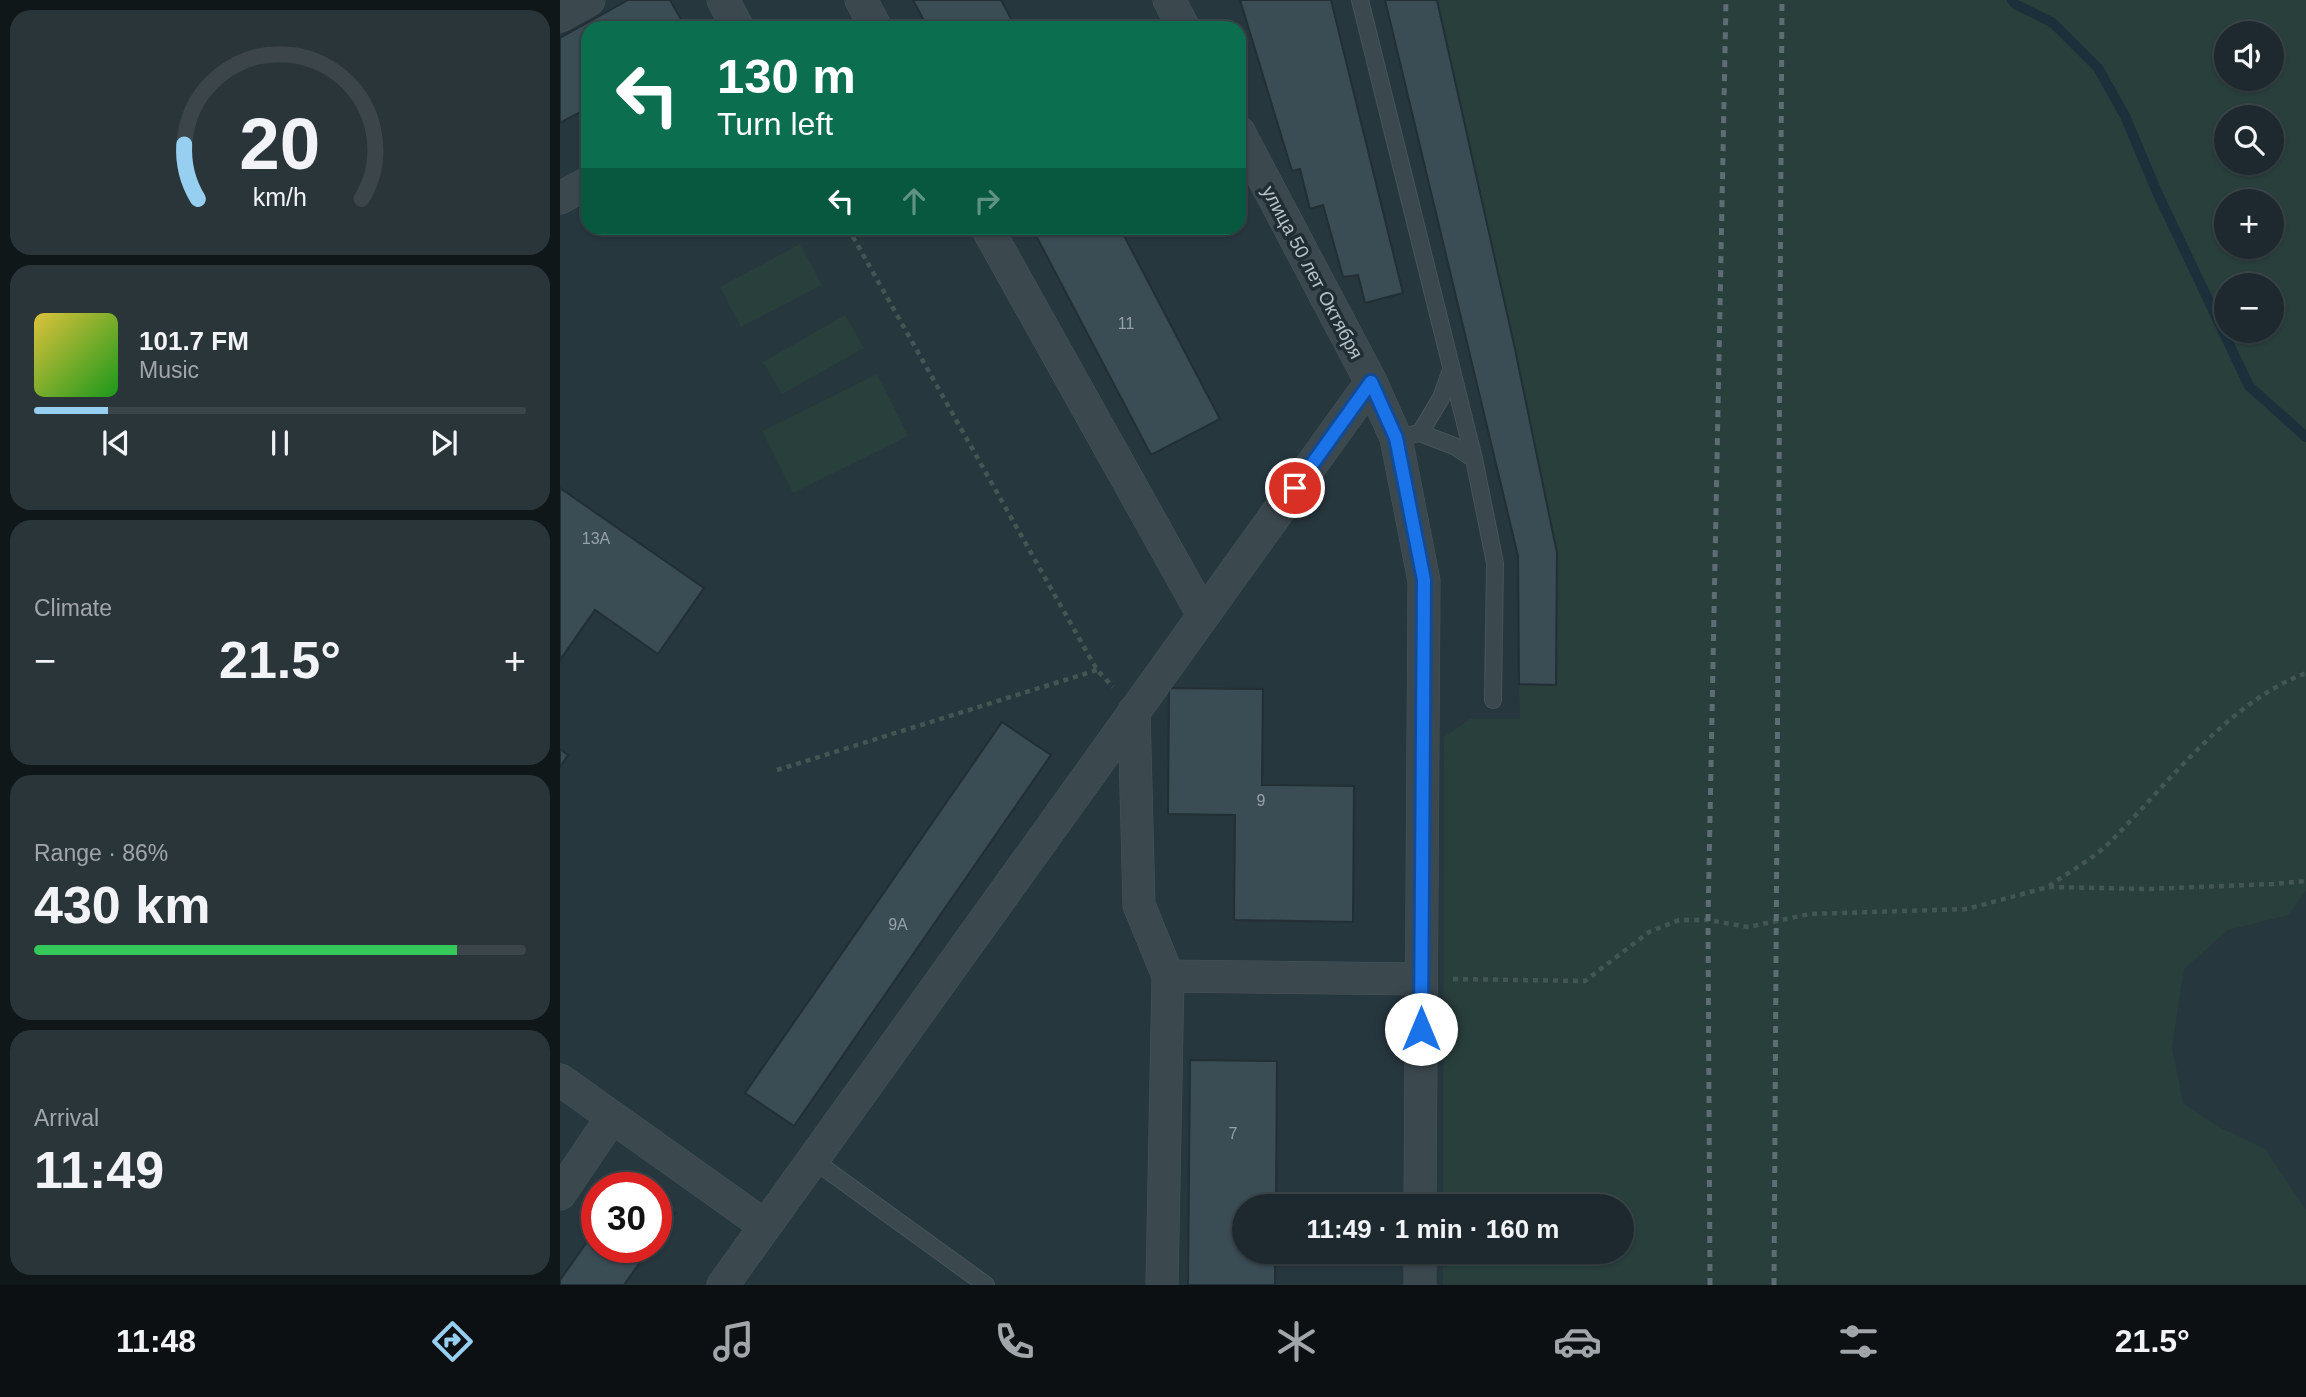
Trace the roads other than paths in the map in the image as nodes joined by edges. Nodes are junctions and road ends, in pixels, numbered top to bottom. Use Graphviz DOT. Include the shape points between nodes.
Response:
graph roads {
  1 [pos="589,0"];
  2 [pos="723,0"];
  3 [pos="861,0"];
  4 [pos="1169,0"];
  5 [pos="1360,0"];
  6 [pos="560,16"];
  7 [pos="734,21"];
  8 [pos="872,21"];
  9 [pos="1180,21"];
  10 [pos="1246,145"];
  11 [pos="581,187"];
  12 [pos="560,198"];
  13 [pos="991,235"];
  14 [pos="1451,370"];
  15 [pos="1371,382"];
  16 [pos="1408,436"];
  17 [pos="1474,459"];
  18 [pos="1203,615"];
  19 [pos="1493,700"];
  20 [pos="1134,710"];
  21 [pos="1168,976"];
  22 [pos="1421,979"];
  23 [pos="560,1080"];
  24 [pos="612,1117"];
  25 [pos="811,1159"];
  26 [pos="560,1194"];
  27 [pos="1420,1194"];
  28 [pos="764,1225"];
  29 [pos="1420,1264"];
  30 [pos="723,1285"];
  31 [pos="986,1285"];
  32 [pos="1161,1285"];
  33 [pos="1420,1285"];
  1 -- 6 [label="street"];
  2 -- 7 [label="street"];
  3 -- 8 [label="street"];
  4 -- 9 [label="street"];
  5 -- 14 [label="lane"];
  10 -- 15 [label="street, улица 50 лет Октября"];
  11 -- 12 [label="street"];
  13 -- 18 [label="street"];
  14 -- 16 [label="lane" via="1441,398"];
  14 -- 17 [label="lane"];
  15 -- 16 [label="street, улица 50 лет Октября"];
  15 -- 18 [label="street"];
  16 -- 17 [label="lane" via="1454,446"];
  16 -- 22 [label="street, улица 50 лет Октября" via="1424,580"];
  17 -- 19 [label="lane" via="1495,563"];
  18 -- 20 [label="street"];
  20 -- 21 [label="street" via="1139,905"];
  20 -- 25 [label="street"];
  21 -- 22 [label="street"];
  21 -- 32 [label="street"];
  22 -- 27 [label="street, улица 50 лет Октября"];
  23 -- 24 [label="street"];
  24 -- 26 [label="street"];
  24 -- 28 [label="street"];
  25 -- 28 [label="street"];
  25 -- 31 [label="lane"];
  28 -- 30 [label="street"];
  29 -- 33 [label="street"];
}
